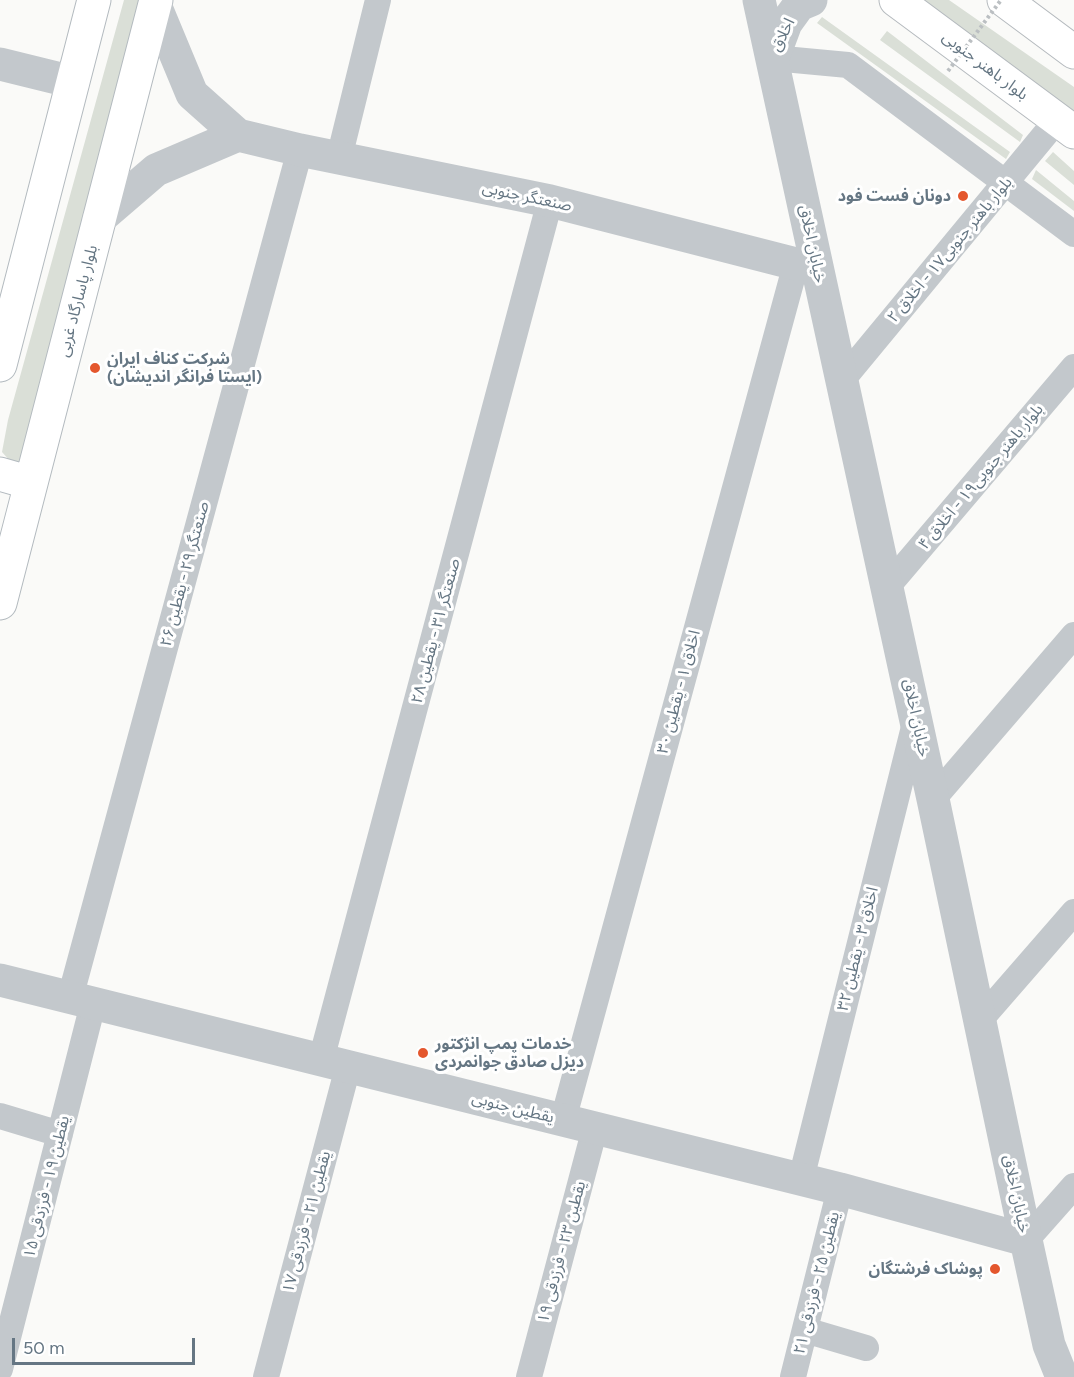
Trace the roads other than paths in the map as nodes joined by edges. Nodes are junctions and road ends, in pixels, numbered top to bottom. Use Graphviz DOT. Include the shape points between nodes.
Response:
graph roads {
  1 [pos="94,0"];
  2 [pos="378,0"];
  3 [pos="759,0"];
  4 [pos="810,0"];
  5 [pos="896,0"];
  6 [pos="1003,0"];
  7 [pos="155,3"];
  8 [pos="1074,52"];
  9 [pos="772,58"];
  10 [pos="0,64"];
  11 [pos="73,82"];
  12 [pos="1066,126"];
  13 [pos="238,135"];
  14 [pos="300,150"];
  15 [pos="339,158"];
  16 [pos="1005,183"];
  17 [pos="550,201"];
  18 [pos="99,219"];
  19 [pos="1074,234"];
  20 [pos="805,262"];
  21 [pos="0,365"];
  22 [pos="1074,367"];
  23 [pos="843,379"];
  24 [pos="0,474"];
  25 [pos="31,483"];
  26 [pos="887,587"];
  27 [pos="0,603"];
  28 [pos="1074,635"];
  29 [pos="916,719"];
  30 [pos="933,799"];
  31 [pos="1074,912"];
  32 [pos="0,980"];
  33 [pos="82,1001"];
  34 [pos="980,1020"];
  35 [pos="335,1063"];
  36 [pos="0,1116"];
  37 [pos="563,1120"];
  38 [pos="595,1128"];
  39 [pos="60,1134"];
  40 [pos="801,1179"];
  41 [pos="1074,1186"];
  42 [pos="840,1189"];
  43 [pos="1026,1240"];
  44 [pos="805,1329"];
  45 [pos="1049,1345"];
  46 [pos="866,1348"];
  47 [pos="0,1370"];
  48 [pos="266,1377"];
  49 [pos="529,1377"];
  50 [pos="793,1377"];
  51 [pos="1041,1377"];
  52 [pos="1062,1377"];
  1 -- 11 [label="main road"];
  2 -- 15 [label="street"];
  3 -- 9 [label="street, اخلاق"];
  4 -- 9 [label="street, اخلاق" via="799,5 786,23"];
  5 -- 12 [label="main road, بلوار باهنر جنوبی"];
  6 -- 8 [label="main road"];
  7 -- 13 [label="street, صنعتگر جنوبی" via="192,94"];
  7 -- 18 [label="main road, بلوار پاسارگاد غربی"];
  9 -- 16 [label="street" via="848,65"];
  9 -- 20 [label="street, خیابان اخلاق"];
  10 -- 11 [label="street"];
  11 -- 21 [label="main road"];
  12 -- 16 [label="street, بلوار باهنر جنوبی۱۷ - اخلاق ۲"];
  13 -- 14 [label="street, صنعتگر جنوبی"];
  13 -- 18 [label="street" via="156,170"];
  14 -- 15 [label="street, صنعتگر جنوبی"];
  14 -- 33 [label="street, صنعتگر ۲۹ - یقطین ۲۶"];
  15 -- 17 [label="street, صنعتگر جنوبی"];
  16 -- 19 [label="street"];
  16 -- 23 [label="street, بلوار باهنر جنوبی۱۷ - اخلاق ۲"];
  17 -- 20 [label="street, صنعتگر جنوبی"];
  17 -- 35 [label="street, صنعتگر ۳۱ - یقطین ۲۸"];
  18 -- 25 [label="main road, بلوار پاسارگاد غربی"];
  20 -- 23 [label="street, خیابان اخلاق"];
  20 -- 37 [label="street, اخلاق ۱ - یقطین ۳۰"];
  22 -- 26 [label="street, بلوار باهنر جنوبی۱۹ - اخلاق ۴"];
  23 -- 26 [label="street, خیابان اخلاق"];
  24 -- 25 [label="main road"];
  25 -- 27 [label="main road, بلوار پاسارگاد غربی"];
  26 -- 29 [label="street, خیابان اخلاق"];
  28 -- 30 [label="street"];
  29 -- 30 [label="street, خیابان اخلاق"];
  29 -- 40 [label="street, اخلاق ۳ - یقطین ۳۲"];
  30 -- 34 [label="street, خیابان اخلاق"];
  31 -- 34 [label="street"];
  32 -- 33 [label="street, یقطین جنوبی"];
  33 -- 35 [label="street, یقطین جنوبی"];
  33 -- 39 [label="street, یقطین ۱۹ - فرزدقی ۱۵"];
  34 -- 43 [label="street, خیابان اخلاق"];
  35 -- 37 [label="street, یقطین جنوبی"];
  35 -- 48 [label="street, یقطین ۲۱ - فرزدقی ۱۷"];
  36 -- 39 [label="street"];
  37 -- 38 [label="street, یقطین جنوبی"];
  38 -- 40 [label="street, یقطین جنوبی"];
  38 -- 49 [label="street, یقطین ۲۳ - فرزدقی ۱۹"];
  39 -- 47 [label="street, یقطین ۱۹ - فرزدقی ۱۵"];
  40 -- 42 [label="street, یقطین جنوبی"];
  41 -- 43 [label="street"];
  42 -- 43 [label="street, یقطین جنوبی"];
  42 -- 44 [label="street, یقطین ۲۵ - فرزدقی ۲۱"];
  43 -- 45 [label="street, خیابان اخلاق"];
  44 -- 46 [label="street"];
  44 -- 50 [label="street, یقطین ۲۵ - فرزدقی ۲۱"];
  45 -- 51 [label="street"];
  45 -- 52 [label="street, خیابان اخلاق"];
}
